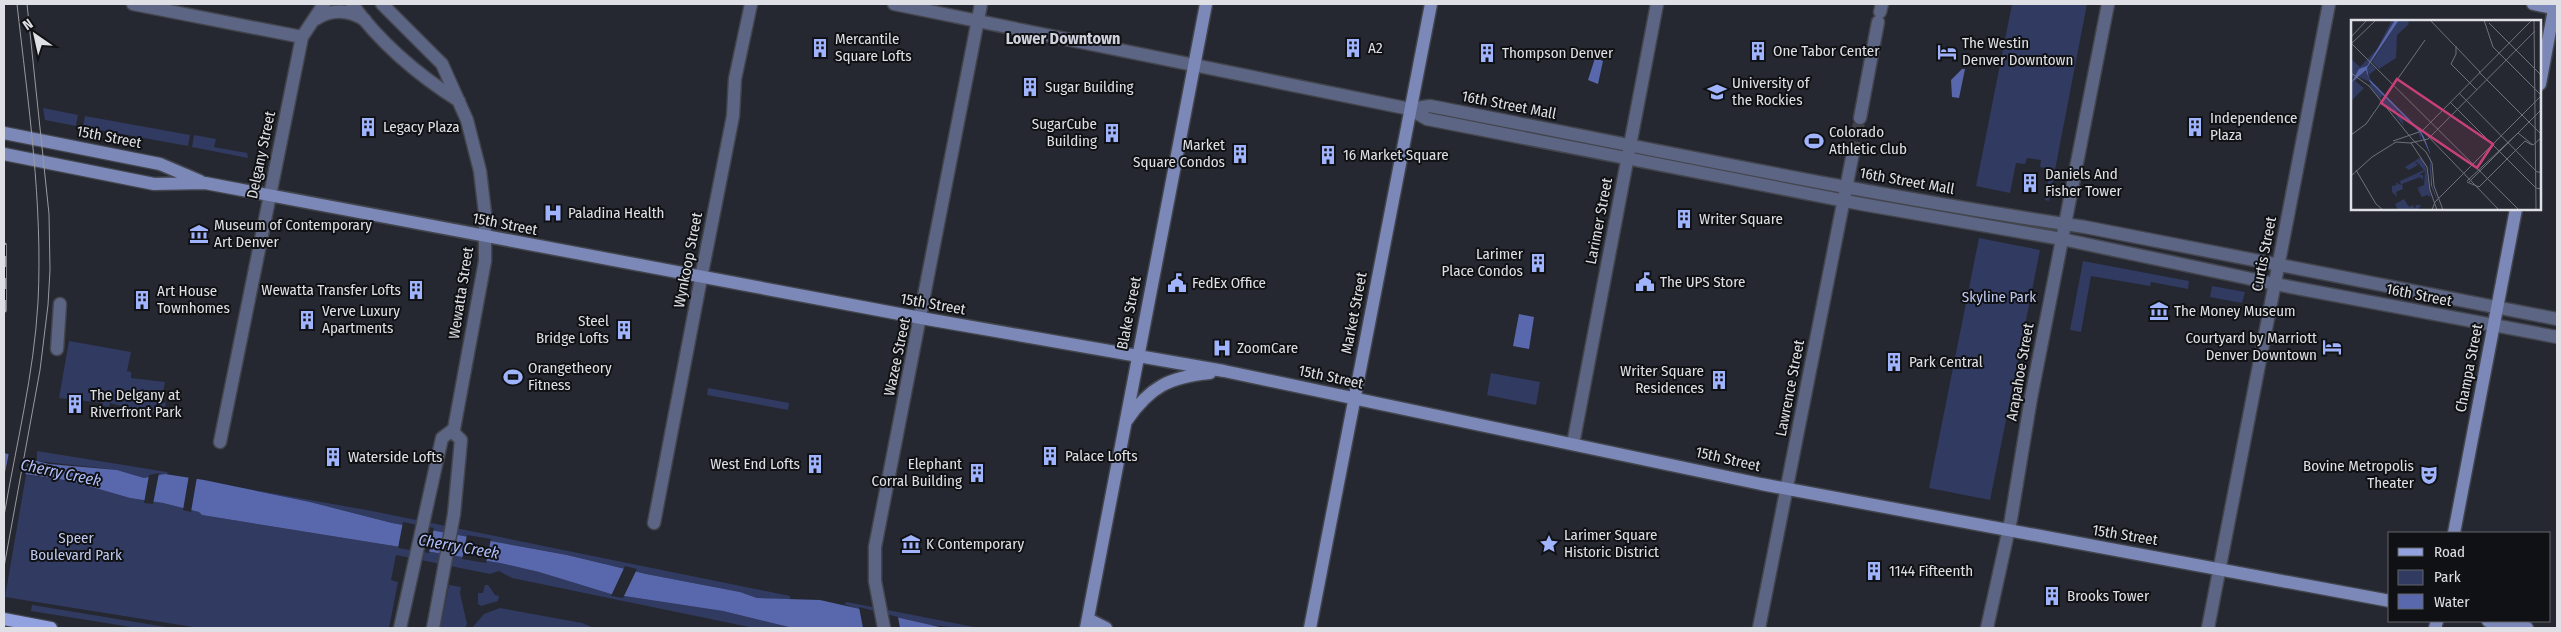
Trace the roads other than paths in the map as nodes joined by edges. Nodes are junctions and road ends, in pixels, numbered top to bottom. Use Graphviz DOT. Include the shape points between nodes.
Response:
graph roads {
  1 [pos="133,4"];
  2 [pos="324,4"];
  3 [pos="352,4"];
  4 [pos="382,4"];
  5 [pos="751,4"];
  6 [pos="894,4"];
  7 [pos="981,4"];
  8 [pos="1206,4"];
  9 [pos="1431,4"];
  10 [pos="1658,4"];
  11 [pos="2108,4"];
  12 [pos="2329,4"];
  13 [pos="2533,4"];
  14 [pos="2556,7"];
  15 [pos="1880,13"];
  16 [pos="365,20"];
  17 [pos="978,20"];
  18 [pos="311,24"];
  19 [pos="302,37"];
  20 [pos="1194,64"];
  21 [pos="2541,79"];
  22 [pos="459,102"];
  23 [pos="1410,109"];
  24 [pos="1860,118"];
  25 [pos="4,133"];
  26 [pos="1630,145"];
  27 [pos="1853,153"];
  28 [pos="4,154"];
  29 [pos="1628,158"];
  30 [pos="205,184"];
  31 [pos="1846,186"];
  32 [pos="269,196"];
  33 [pos="1844,201"];
  34 [pos="2516,210"];
  35 [pos="2065,224"];
  36 [pos="486,237"];
  37 [pos="2062,240"];
  38 [pos="2280,265"];
  39 [pos="701,278"];
  40 [pos="2275,284"];
  41 [pos="60,304"];
  42 [pos="2497,308"];
  43 [pos="921,318"];
  44 [pos="2557,319"];
  45 [pos="2493,326"];
  46 [pos="2557,337"];
  47 [pos="57,348"];
  48 [pos="1137,357"];
  49 [pos="1224,371"];
  50 [pos="1354,398"];
  51 [pos="1124,423"];
  52 [pos="453,432"];
  53 [pos="220,442"];
  54 [pos="1573,444"];
  55 [pos="1786,488"];
  56 [pos="654,523"];
  57 [pos="2009,531"];
  58 [pos="2454,532"];
  59 [pos="2220,568"];
  60 [pos="2388,601"];
  61 [pos="4,619"];
  62 [pos="2494,622"];
  63 [pos="1087,624"];
  64 [pos="51,628"];
  65 [pos="400,628"];
  66 [pos="433,628"];
  67 [pos="884,628"];
  68 [pos="1106,628"];
  69 [pos="1310,628"];
  70 [pos="1759,628"];
  71 [pos="1987,628"];
  72 [pos="2208,628"];
  73 [pos="2527,628"];
  1 -- 19 [label="street"];
  2 -- 18 [label="street, Delgany Street"];
  3 -- 16 [label="street"];
  4 -- 22 [label="street, Wewatta Street" via="442,64"];
  5 -- 39 [label="street, Wynkoop Street"];
  6 -- 17 [label="street, 16th Street Mall"];
  7 -- 17 [label="street, Wazee Street"];
  8 -- 20 [label="main road, Blake Street"];
  9 -- 23 [label="main road, Market Street"];
  10 -- 26 [label="street, Larimer Street"];
  11 -- 35 [label="street, Arapahoe Street"];
  12 -- 38 [label="street, Curtis Street"];
  13 -- 14 [label="main road"];
  14 -- 21 [label="main road"];
  15 -- 24 [label="street"];
  16 -- 18 [label="street, Delgany Street" via="341,11 324,14"];
  16 -- 22 [label="street" via="424,79"];
  17 -- 20 [label="street, 16th Street Mall"];
  17 -- 43 [label="street, Wazee Street"];
  18 -- 19 [label="street, Delgany Street"];
  19 -- 32 [label="street, Delgany Street"];
  20 -- 23 [label="street, 16th Street Mall"];
  20 -- 48 [label="main road, Blake Street"];
  22 -- 36 [label="street, Wewatta Street" via="476,148"];
  23 -- 26 [label="street, 16th Street Mall" via="1430,106"];
  23 -- 29 [label="street, 16th Street Mall" via="1427,119"];
  23 -- 50 [label="main road, Market Street"];
  25 -- 30 [label="main road, 15th Street" via="160,164"];
  26 -- 29 [label="street, Larimer Street"];
  26 -- 31 [label="street, 16th Street Mall"];
  27 -- 31 [label="street, Lawrence Street"];
  28 -- 30 [label="main road, 15th Street" via="154,184"];
  29 -- 33 [label="street, 16th Street Mall"];
  29 -- 54 [label="street, Larimer Street"];
  30 -- 32 [label="main road, 15th Street"];
  31 -- 33 [label="street, Lawrence Street"];
  31 -- 35 [label="street, 16th Street Mall"];
  32 -- 36 [label="main road, 15th Street"];
  32 -- 53 [label="street, Delgany Street"];
  33 -- 37 [label="street, 16th Street Mall"];
  33 -- 55 [label="street, Lawrence Street"];
  34 -- 42 [label="main road, Champa Street"];
  35 -- 37 [label="street, Arapahoe Street"];
  35 -- 38 [label="street, 16th Street Mall"];
  36 -- 39 [label="main road, 15th Street"];
  36 -- 52 [label="street, Wewatta Street" via="485,261"];
  37 -- 40 [label="street, 16th Street Mall"];
  37 -- 57 [label="street, Arapahoe Street"];
  38 -- 40 [label="street, Curtis Street"];
  38 -- 42 [label="street, 16th Street"];
  39 -- 43 [label="main road, 15th Street"];
  39 -- 56 [label="street, Wynkoop Street"];
  40 -- 45 [label="street, 16th Street"];
  40 -- 59 [label="street, Curtis Street"];
  41 -- 47 [label="street"];
  42 -- 44 [label="street, 16th Street"];
  42 -- 45 [label="main road, Champa Street"];
  43 -- 48 [label="main road, 15th Street"];
  43 -- 67 [label="street, Wazee Street" via="874,558"];
  45 -- 46 [label="street, 16th Street"];
  45 -- 58 [label="main road, Champa Street"];
  48 -- 49 [label="main road, 15th Street"];
  48 -- 51 [label="main road, Blake Street"];
  49 -- 50 [label="main road, 15th Street"];
  49 -- 51 [label="main road" via="1186,376 1165,383 1143,399"];
  50 -- 54 [label="main road, 15th Street"];
  50 -- 69 [label="main road, Market Street"];
  51 -- 63 [label="main road, Blake Street"];
  52 -- 65 [label="street, Wewatta Street" via="442,438"];
  52 -- 66 [label="street, Wewatta Street" via="461,440 453,517"];
  54 -- 55 [label="main road, 15th Street"];
  55 -- 57 [label="main road, 15th Street" via="1981,523"];
  55 -- 70 [label="street, Lawrence Street"];
  57 -- 59 [label="main road, 15th Street"];
  57 -- 71 [label="street, Arapahoe Street"];
  59 -- 60 [label="main road, 15th Street"];
  59 -- 72 [label="street, Curtis Street"];
  61 -- 64 [label="main road"];
  62 -- 73 [label="main road"];
  63 -- 68 [label="main road"];
}
